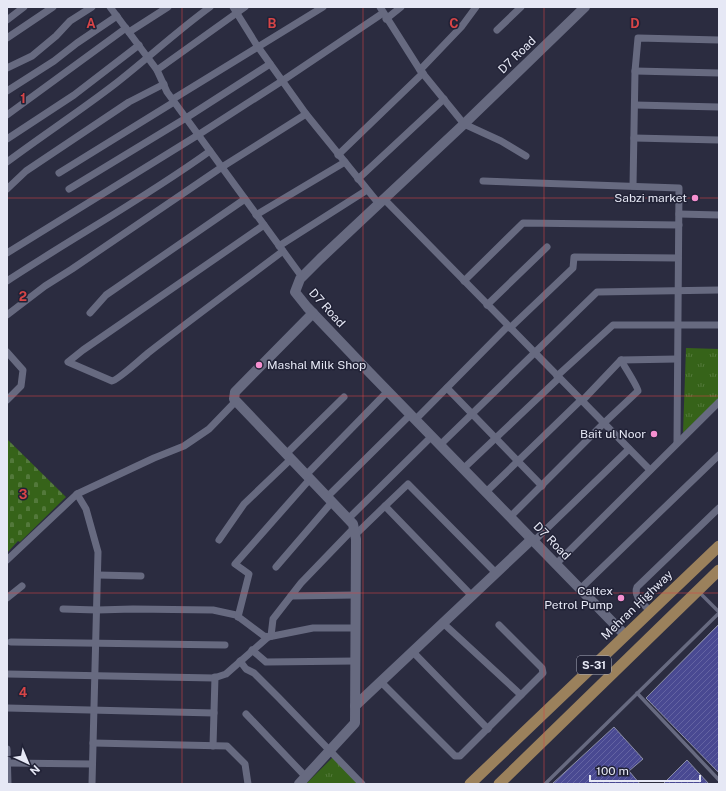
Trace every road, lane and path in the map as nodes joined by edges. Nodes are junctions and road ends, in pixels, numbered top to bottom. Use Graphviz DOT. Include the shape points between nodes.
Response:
graph roads {
  1 [pos="24,7"];
  2 [pos="53,7"];
  3 [pos="92,7"];
  4 [pos="110,7"];
  5 [pos="168,7"];
  6 [pos="210,7"];
  7 [pos="245,7"];
  8 [pos="323,7"];
  9 [pos="401,7"];
  10 [pos="476,7"];
  11 [pos="521,7"];
  12 [pos="586,7"];
  13 [pos="234,10"];
  14 [pos="383,13"];
  15 [pos="117,16"];
  16 [pos="7,20"];
  17 [pos="127,30"];
  18 [pos="497,30"];
  19 [pos="7,38"];
  20 [pos="719,40"];
  21 [pos="139,45"];
  22 [pos="259,48"];
  23 [pos="147,56"];
  24 [pos="270,64"];
  25 [pos="7,68"];
  26 [pos="157,70"];
  27 [pos="635,71"];
  28 [pos="422,72"];
  29 [pos="719,73"];
  30 [pos="282,81"];
  31 [pos="164,84"];
  32 [pos="7,91"];
  33 [pos="444,99"];
  34 [pos="173,100"];
  35 [pos="635,105"];
  36 [pos="719,107"];
  37 [pos="306,114"];
  38 [pos="7,115"];
  39 [pos="186,118"];
  40 [pos="464,124"];
  41 [pos="198,135"];
  42 [pos="7,138"];
  43 [pos="634,138"];
  44 [pos="719,140"];
  45 [pos="210,151"];
  46 [pos="338,154"];
  47 [pos="526,156"];
  48 [pos="7,162"];
  49 [pos="345,162"];
  50 [pos="222,167"];
  51 [pos="58,173"];
  52 [pos="358,179"];
  53 [pos="483,181"];
  54 [pos="633,186"];
  55 [pos="7,189"];
  56 [pos="69,189"];
  57 [pos="367,190"];
  58 [pos="245,199"];
  59 [pos="381,202"];
  60 [pos="256,214"];
  61 [pos="679,214"];
  62 [pos="719,215"];
  63 [pos="264,225"];
  64 [pos="679,225"];
  65 [pos="548,247"];
  66 [pos="281,249"];
  67 [pos="7,253"];
  68 [pos="678,258"];
  69 [pos="302,277"];
  70 [pos="7,281"];
  71 [pos="464,281"];
  72 [pos="719,290"];
  73 [pos="678,291"];
  74 [pos="488,305"];
  75 [pos="90,313"];
  76 [pos="313,313"];
  77 [pos="7,314"];
  78 [pos="677,325"];
  79 [pos="719,325"];
  80 [pos="509,327"];
  81 [pos="7,352"];
  82 [pos="534,353"];
  83 [pos="677,359"];
  84 [pos="621,360"];
  85 [pos="558,377"];
  86 [pos="447,388"];
  87 [pos="388,391"];
  88 [pos="344,397"];
  89 [pos="7,400"];
  90 [pos="236,401"];
  91 [pos="582,401"];
  92 [pos="719,402"];
  93 [pos="472,413"];
  94 [pos="413,417"];
  95 [pos="604,423"];
  96 [pos="431,437"];
  97 [pos="496,438"];
  98 [pos="677,443"];
  99 [pos="440,445"];
  100 [pos="629,449"];
  101 [pos="719,455"];
  102 [pos="288,456"];
  103 [pos="517,461"];
  104 [pos="463,469"];
  105 [pos="650,470"];
  106 [pos="308,477"];
  107 [pos="542,486"];
  108 [pos="486,492"];
  109 [pos="77,494"];
  110 [pos="329,500"];
  111 [pos="385,506"];
  112 [pos="719,508"];
  113 [pos="510,516"];
  114 [pos="352,527"];
  115 [pos="219,540"];
  116 [pos="533,540"];
  117 [pos="719,546"];
  118 [pos="7,560"];
  119 [pos="556,564"];
  120 [pos="276,567"];
  121 [pos="719,570"];
  122 [pos="496,573"];
  123 [pos="98,574"];
  124 [pos="141,576"];
  125 [pos="22,586"];
  126 [pos="580,589"];
  127 [pos="698,591"];
  128 [pos="355,595"];
  129 [pos="291,596"];
  130 [pos="472,596"];
  131 [pos="7,598"];
  132 [pos="63,609"];
  133 [pos="97,610"];
  134 [pos="650,611"];
  135 [pos="719,613"];
  136 [pos="238,617"];
  137 [pos="443,623"];
  138 [pos="499,625"];
  139 [pos="355,628"];
  140 [pos="625,635"];
  141 [pos="270,636"];
  142 [pos="10,642"];
  143 [pos="96,643"];
  144 [pos="225,645"];
  145 [pos="252,650"];
  146 [pos="413,652"];
  147 [pos="240,661"];
  148 [pos="355,661"];
  149 [pos="7,674"];
  150 [pos="95,676"];
  151 [pos="215,677"];
  152 [pos="381,682"];
  153 [pos="638,693"];
  154 [pos="522,695"];
  155 [pos="355,706"];
  156 [pos="7,708"];
  157 [pos="94,710"];
  158 [pos="214,713"];
  159 [pos="246,714"];
  160 [pos="488,729"];
  161 [pos="93,743"];
  162 [pos="213,746"];
  163 [pos="7,750"];
  164 [pos="329,751"];
  165 [pos="8,763"];
  166 [pos="92,764"];
  167 [pos="491,765"];
  168 [pos="302,780"];
  169 [pos="719,780"];
  170 [pos="501,781"];
  171 [pos="8,784"];
  172 [pos="92,784"];
  173 [pos="248,784"];
  174 [pos="362,784"];
  175 [pos="470,784"];
  176 [pos="545,784"];
  1 -- 16 [label="street"];
  2 -- 19 [label="street"];
  3 -- 25 [label="street" via="70,21 32,56"];
  4 -- 15 [label="street"];
  5 -- 17 [label="street"];
  6 -- 23 [label="street"];
  7 -- 13 [label="street"];
  8 -- 22 [label="street"];
  9 -- 14 [label="street"];
  10 -- 28 [label="street"];
  11 -- 18 [label="street"];
  12 -- 40 [label="street, D7 Road"];
  13 -- 22 [label="street"];
  13 -- 26 [label="street"];
  14 -- 28 [label="street"];
  14 -- 30 [label="street"];
  15 -- 17 [label="street"];
  15 -- 32 [label="street"];
  17 -- 21 [label="street"];
  17 -- 38 [label="street"];
  20 -- 27 [label="street" via="638,38"];
  21 -- 23 [label="street"];
  21 -- 42 [label="street" via="74,94"];
  22 -- 24 [label="street"];
  22 -- 34 [label="street"];
  23 -- 26 [label="street"];
  23 -- 48 [label="street" via="116,83"];
  24 -- 30 [label="street"];
  24 -- 39 [label="street"];
  26 -- 31 [label="street"];
  27 -- 29 [label="street"];
  27 -- 35 [label="street"];
  28 -- 33 [label="street"];
  28 -- 46 [label="street"];
  30 -- 37 [label="street"];
  30 -- 41 [label="street"];
  31 -- 34 [label="street"];
  31 -- 55 [label="street" via="129,102 26,171"];
  33 -- 40 [label="street"];
  33 -- 52 [label="street"];
  34 -- 39 [label="street"];
  34 -- 51 [label="street"];
  35 -- 36 [label="street"];
  35 -- 43 [label="street"];
  37 -- 46 [label="street"];
  37 -- 50 [label="street"];
  39 -- 41 [label="street"];
  39 -- 56 [label="street"];
  40 -- 47 [label="street"];
  40 -- 59 [label="street, D7 Road"];
  41 -- 45 [label="street"];
  41 -- 67 [label="street"];
  43 -- 44 [label="street"];
  43 -- 54 [label="street"];
  45 -- 50 [label="street"];
  45 -- 70 [label="street" via="171,179"];
  46 -- 49 [label="street"];
  49 -- 52 [label="street"];
  49 -- 60 [label="street"];
  50 -- 58 [label="street"];
  50 -- 77 [label="street"];
  52 -- 57 [label="street"];
  53 -- 54 [label="street"];
  54 -- 61 [label="street" via="679,188"];
  57 -- 59 [label="street"];
  57 -- 66 [label="street"];
  58 -- 60 [label="street"];
  58 -- 75 [label="street" via="106,296"];
  59 -- 69 [label="street, D7 Road"];
  59 -- 71 [label="street"];
  60 -- 63 [label="street"];
  61 -- 62 [label="street"];
  61 -- 64 [label="street"];
  63 -- 66 [label="street"];
  63 -- 66 [label="street" via="68,362 112,381 117,380"];
  64 -- 68 [label="street"];
  64 -- 71 [label="street" via="523,223"];
  65 -- 74 [label="street"];
  66 -- 69 [label="street"];
  68 -- 73 [label="street"];
  68 -- 80 [label="street" via="574,258 574,268"];
  69 -- 76 [label="street, D7 Road" via="295,292"];
  71 -- 74 [label="street"];
  72 -- 73 [label="street"];
  73 -- 78 [label="street"];
  73 -- 82 [label="street" via="597,292"];
  74 -- 80 [label="street"];
  76 -- 87 [label="street, D7 Road"];
  76 -- 90 [label="street" via="235,392"];
  78 -- 79 [label="street"];
  78 -- 83 [label="street"];
  78 -- 85 [label="street" via="613,325"];
  80 -- 82 [label="street"];
  80 -- 86 [label="street"];
  81 -- 89 [label="street" via="23,370 21,386"];
  82 -- 85 [label="street"];
  82 -- 93 [label="street"];
  83 -- 84 [label="street"];
  83 -- 98 [label="street"];
  84 -- 91 [label="street"];
  84 -- 95 [label="street" via="639,390"];
  85 -- 91 [label="street"];
  85 -- 97 [label="street"];
  86 -- 93 [label="street"];
  86 -- 94 [label="street"];
  87 -- 94 [label="street, D7 Road"];
  87 -- 106 [label="street"];
  88 -- 102 [label="street"];
  90 -- 102 [label="street"];
  90 -- 109 [label="street" via="209,429 184,446"];
  91 -- 95 [label="street"];
  91 -- 103 [label="street"];
  92 -- 98 [label="street"];
  93 -- 97 [label="street"];
  93 -- 99 [label="street"];
  94 -- 96 [label="street, D7 Road"];
  94 -- 110 [label="street"];
  95 -- 100 [label="street"];
  95 -- 107 [label="street"];
  96 -- 99 [label="street, D7 Road"];
  96 -- 114 [label="street"];
  97 -- 103 [label="street"];
  97 -- 104 [label="street"];
  98 -- 105 [label="street"];
  99 -- 104 [label="street, D7 Road"];
  100 -- 105 [label="street"];
  100 -- 116 [label="street"];
  101 -- 126 [label="street"];
  102 -- 106 [label="street"];
  102 -- 115 [label="street" via="244,504"];
  103 -- 107 [label="street"];
  103 -- 108 [label="street"];
  104 -- 108 [label="street, D7 Road"];
  105 -- 119 [label="street"];
  106 -- 110 [label="street"];
  106 -- 136 [label="street" via="235,564 249,574"];
  107 -- 113 [label="street"];
  108 -- 113 [label="street, D7 Road"];
  109 -- 118 [label="street"];
  109 -- 123 [label="street" via="86,509 98,552"];
  110 -- 114 [label="street"];
  110 -- 120 [label="street"];
  111 -- 114 [label="street"];
  111 -- 122 [label="street" via="408,484"];
  111 -- 130 [label="street"];
  112 -- 134 [label="street" via="637,587 636,596"];
  113 -- 116 [label="street, D7 Road"];
  114 -- 128 [label="street"];
  114 -- 129 [label="street"];
  116 -- 119 [label="street, D7 Road"];
  116 -- 122 [label="street"];
  117 -- 134 [label="main road, Mehran Highway / S-31"];
  119 -- 126 [label="street, D7 Road"];
  121 -- 127 [label="main road, S-31"];
  122 -- 130 [label="street"];
  123 -- 124 [label="street"];
  123 -- 133 [label="street"];
  125 -- 131 [label="street"];
  126 -- 140 [label="street, D7 Road"];
  127 -- 135 [label="lane"];
  127 -- 170 [label="main road, S-31"];
  128 -- 129 [label="street"];
  128 -- 139 [label="street"];
  129 -- 141 [label="street" via="273,619"];
  130 -- 137 [label="street"];
  132 -- 133 [label="street"];
  133 -- 136 [label="street" via="213,610"];
  133 -- 143 [label="street"];
  134 -- 140 [label="main road, Mehran Highway / S-31"];
  135 -- 153 [label="lane"];
  136 -- 141 [label="street" via="264,636"];
  137 -- 146 [label="street"];
  137 -- 154 [label="street"];
  138 -- 154 [label="street" via="543,670"];
  139 -- 141 [label="street" via="312,628"];
  139 -- 148 [label="street"];
  140 -- 167 [label="main road, Mehran Highway / S-31"];
  141 -- 145 [label="street"];
  142 -- 143 [label="street"];
  143 -- 144 [label="street"];
  143 -- 150 [label="street"];
  145 -- 147 [label="street"];
  145 -- 148 [label="street" via="266,662"];
  146 -- 152 [label="street"];
  146 -- 160 [label="street"];
  147 -- 151 [label="street" via="226,674"];
  147 -- 164 [label="street"];
  148 -- 155 [label="street"];
  149 -- 150 [label="street"];
  150 -- 151 [label="street"];
  150 -- 157 [label="street"];
  151 -- 158 [label="street"];
  152 -- 155 [label="street"];
  152 -- 160 [label="street" via="455,756 460,756"];
  153 -- 169 [label="lane"];
  153 -- 176 [label="lane"];
  154 -- 160 [label="street"];
  155 -- 164 [label="street" via="355,723"];
  156 -- 157 [label="street"];
  157 -- 158 [label="street"];
  157 -- 161 [label="street"];
  158 -- 162 [label="street"];
  159 -- 168 [label="street"];
  161 -- 162 [label="street"];
  161 -- 166 [label="street"];
  162 -- 173 [label="street" via="227,746 245,764"];
  163 -- 165 [label="street"];
  164 -- 168 [label="street"];
  164 -- 174 [label="street"];
  165 -- 166 [label="street"];
  165 -- 171 [label="street"];
  166 -- 172 [label="street"];
  167 -- 170 [label="main road"];
  167 -- 175 [label="main road, Mehran Highway / S-31"];
}
